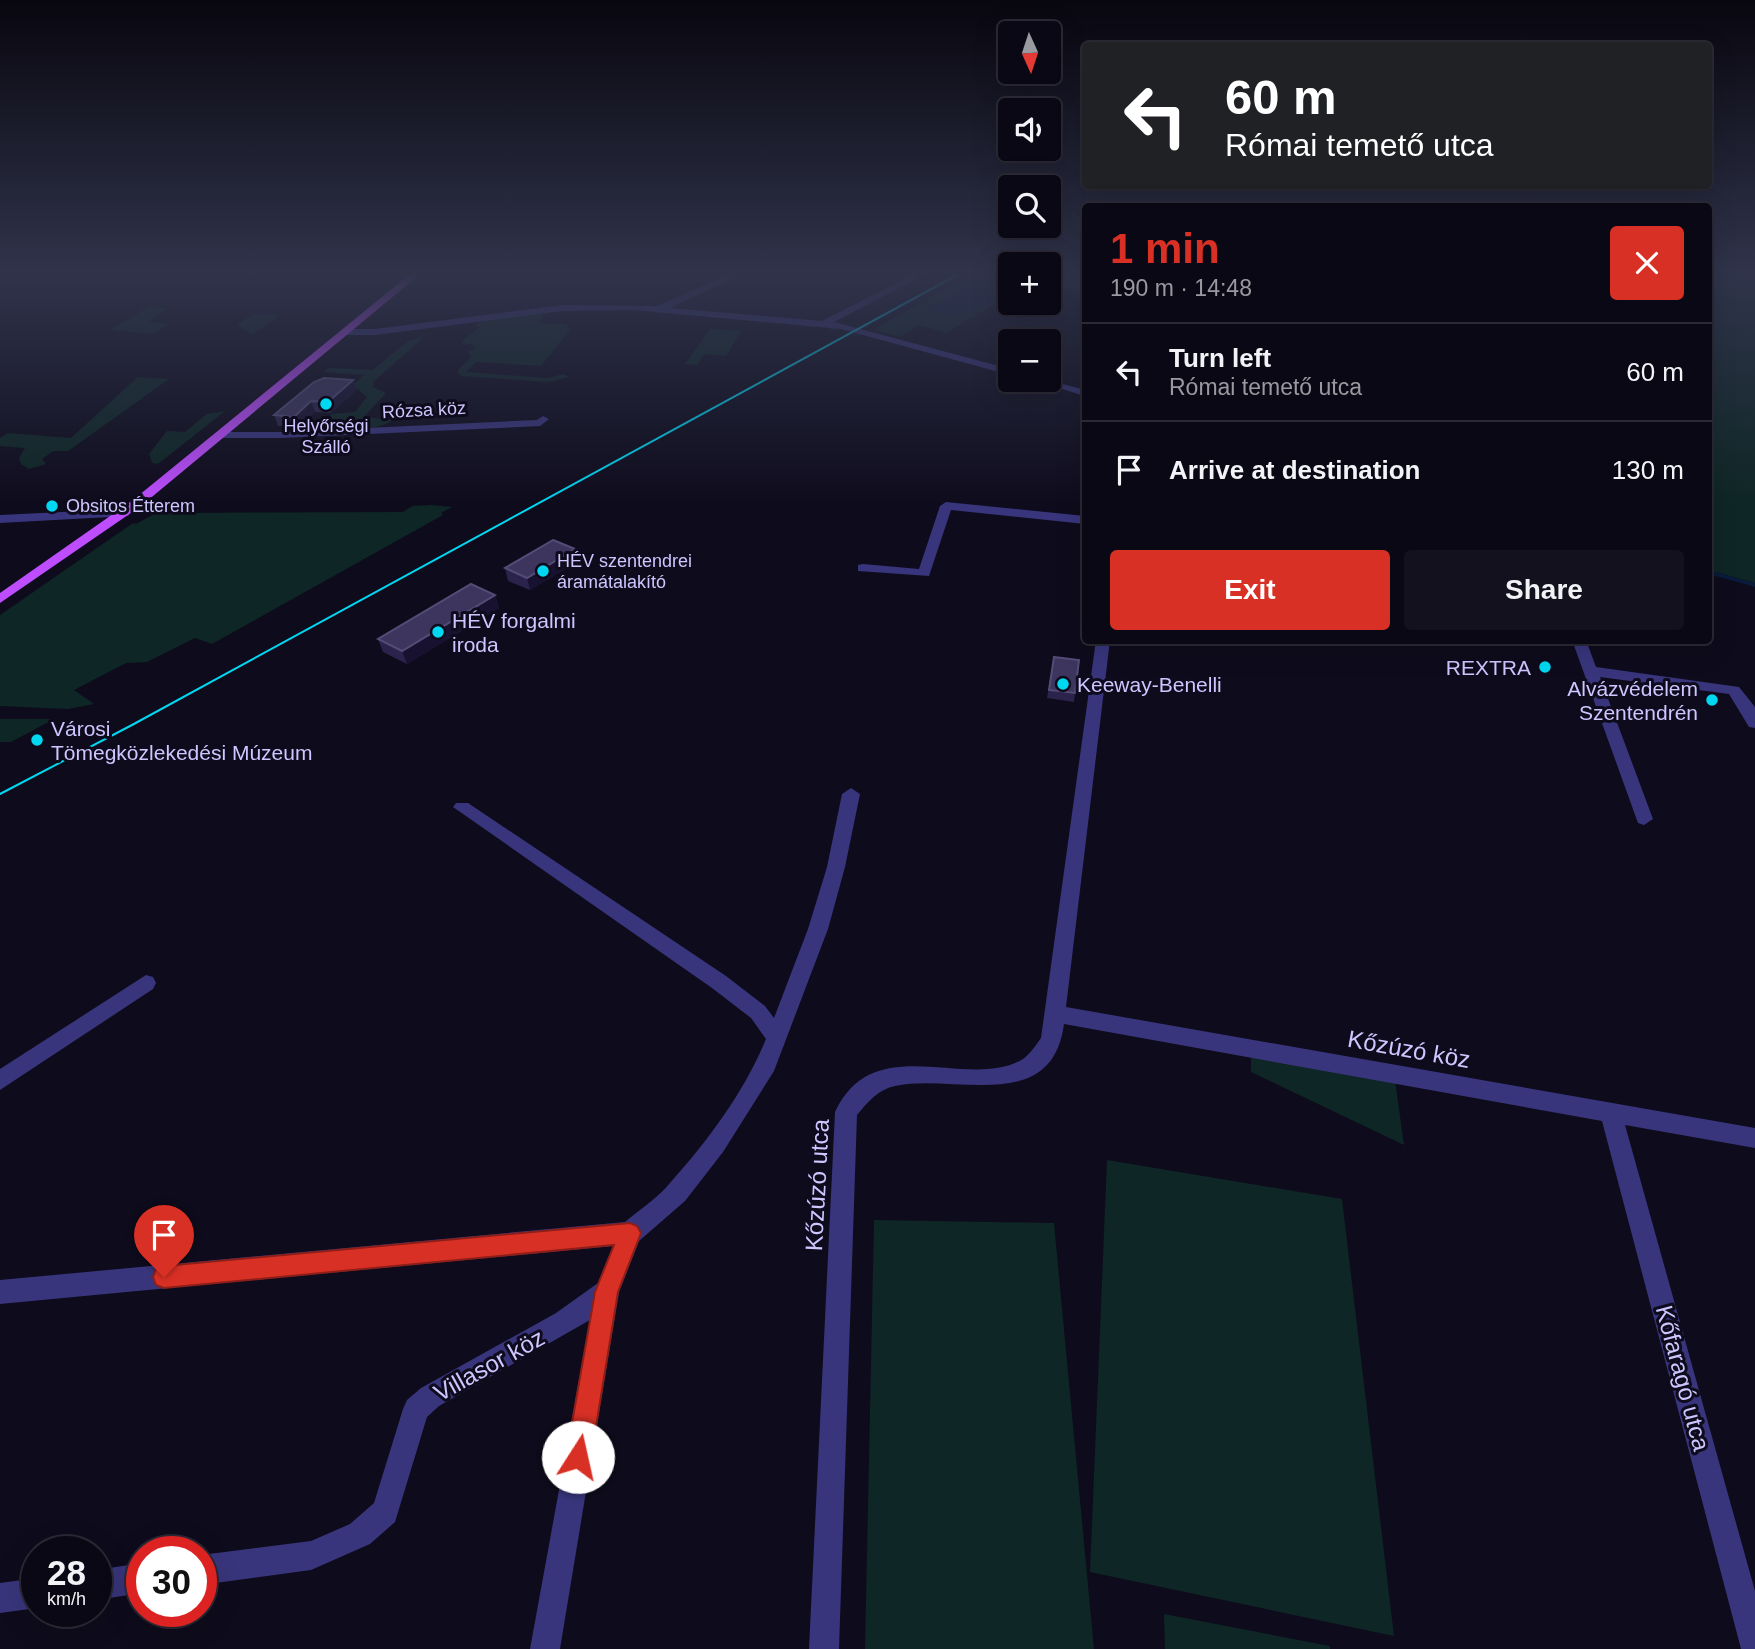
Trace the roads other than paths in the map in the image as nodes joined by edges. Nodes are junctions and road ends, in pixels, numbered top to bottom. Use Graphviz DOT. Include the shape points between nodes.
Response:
graph roads {
  1 [pos="322,352"];
  2 [pos="937,352"];
  3 [pos="998,369"];
  4 [pos="1061,386"];
  5 [pos="1082,392"];
  6 [pos="543,419"];
  7 [pos="220,435"];
  8 [pos="124,513"];
  9 [pos="0,519"];
  10 [pos="1082,520"];
  11 [pos="863,568"];
  12 [pos="0,599"];
  13 [pos="1102,644"];
  14 [pos="1580,644"];
  15 [pos="1591,671"];
  16 [pos="1755,723"];
  17 [pos="851,794"];
  18 [pos="462,807"];
  19 [pos="1644,819"];
  20 [pos="146,983"];
  21 [pos="1055,1014"];
  22 [pos="777,1038"];
  23 [pos="0,1081"];
  24 [pos="1610,1111"];
  25 [pos="1755,1138"];
  26 [pos="630,1233"];
  27 [pos="0,1292"];
  28 [pos="607,1292"];
  29 [pos="217,1568"];
  30 [pos="21,1595"];
  31 [pos="0,1598"];
  32 [pos="1755,1644"];
  33 [pos="545,1649"];
  34 [pos="824,1649"];
  1 -- 7 [label="main road"];
  2 -- 3 [label="street"];
  4 -- 5 [label="street"];
  6 -- 7 [label="street, Rózsa köz" via="540,423"];
  7 -- 8 [label="main road"];
  8 -- 9 [label="street"];
  8 -- 12 [label="main road"];
  10 -- 11 [label="street" via="947,506 924,573"];
  13 -- 21 [label="street, Kőzúzó utca"];
  14 -- 15 [label="street"];
  15 -- 16 [label="street" via="1734,690"];
  15 -- 19 [label="street"];
  17 -- 22 [label="street" via="818,929"];
  18 -- 22 [label="street" via="719,982 758,1012"];
  20 -- 23 [label="street"];
  21 -- 24 [label="street, Kőzúzó köz"];
  21 -- 34 [label="street, Kőzúzó utca" via="1044,1058 1028,1070 1003,1076 890,1076 872,1082 854,1097 846,1112"];
  22 -- 26 [label="street" via="765,1068 715,1145 677,1193"];
  24 -- 25 [label="street, Kőzúzó köz"];
  24 -- 32 [label="street, Kőfaragó utca"];
  26 -- 27 [label="street"];
  26 -- 28 [label="street"];
  28 -- 29 [label="street, Villasor köz" via="565,1322 416,1409 385,1512 360,1534 311,1555"];
  28 -- 33 [label="street"];
  30 -- 31 [label="street"];
}
